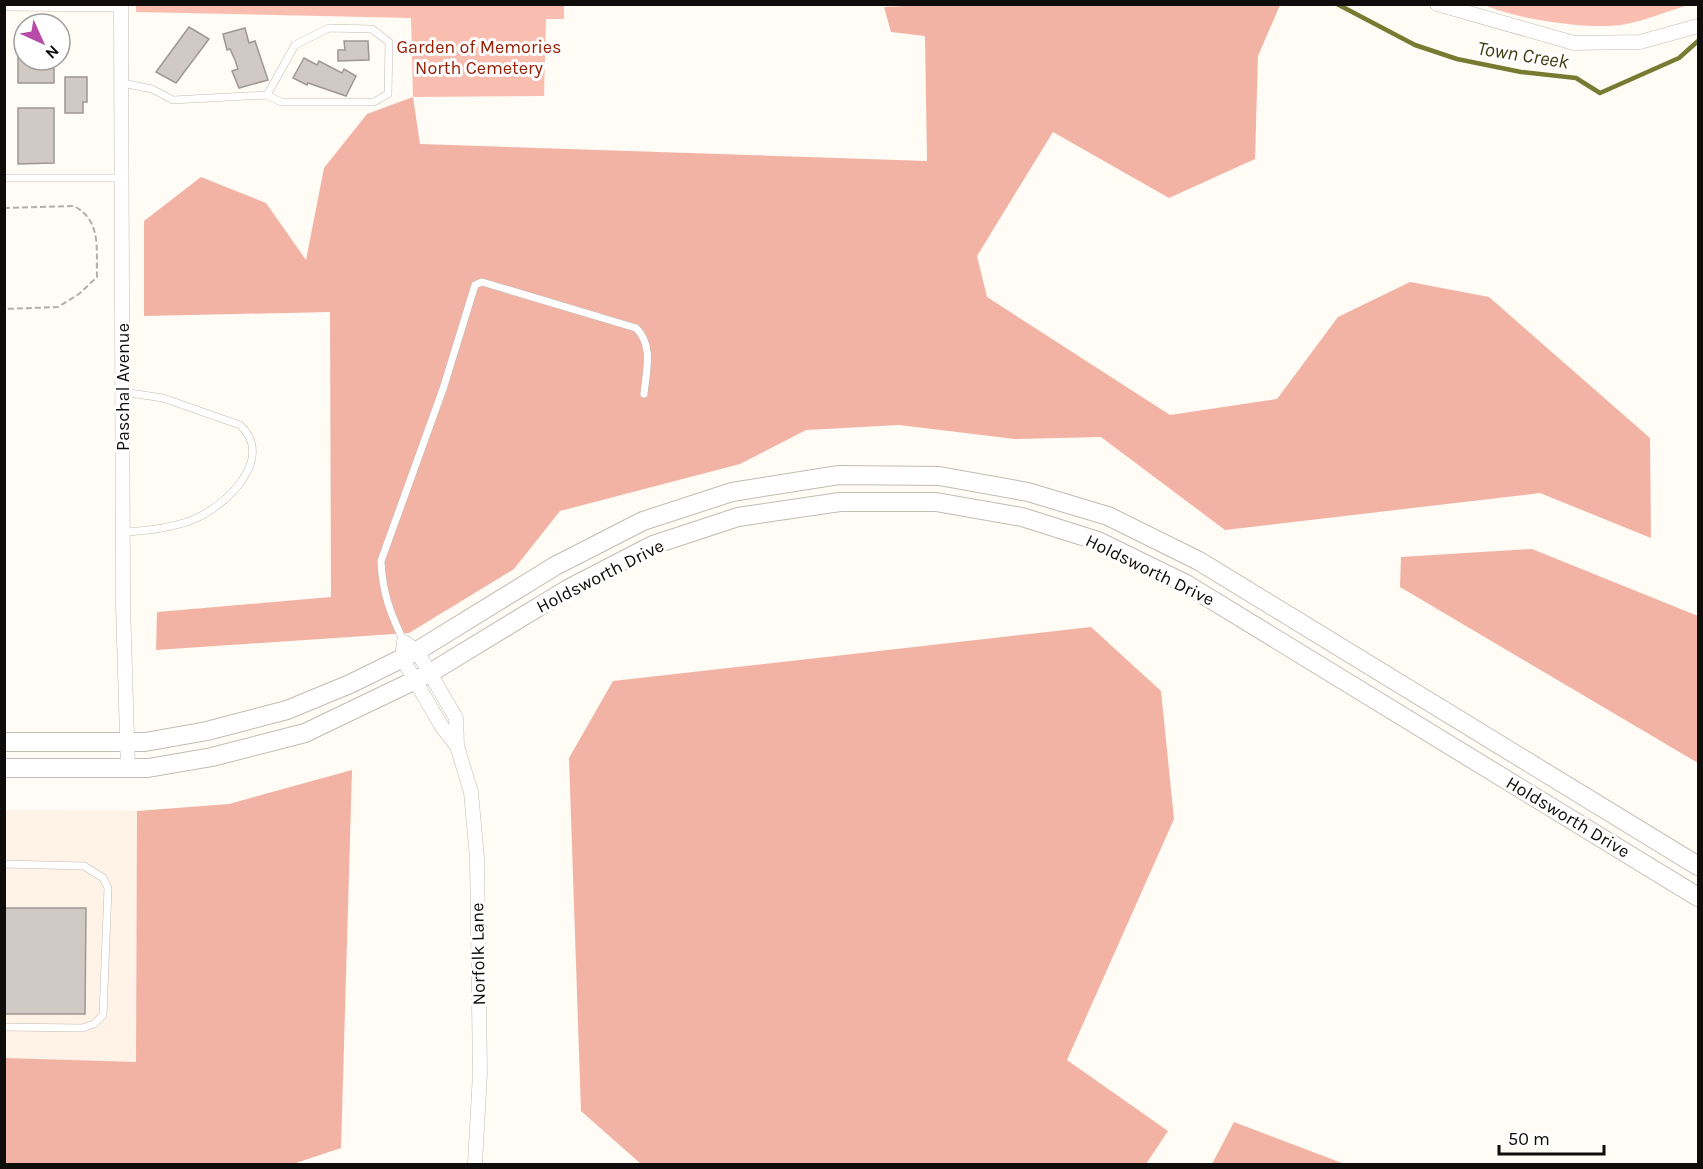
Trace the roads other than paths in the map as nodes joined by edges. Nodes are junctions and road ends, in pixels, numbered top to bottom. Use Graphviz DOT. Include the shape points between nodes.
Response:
graph roads {
  1 [pos="1437,4"];
  2 [pos="121,6"];
  3 [pos="4,8"];
  4 [pos="1698,26"];
  5 [pos="122,83"];
  6 [pos="267,95"];
  7 [pos="4,178"];
  8 [pos="122,178"];
  9 [pos="123,392"];
  10 [pos="644,394"];
  11 [pos="123,532"];
  12 [pos="408,650"];
  13 [pos="423,677"];
  14 [pos="1463,722"];
  15 [pos="4,742"];
  16 [pos="127,743"];
  17 [pos="1449,744"];
  18 [pos="4,768"];
  19 [pos="128,770"];
  20 [pos="4,864"];
  21 [pos="1698,866"];
  22 [pos="1698,897"];
  23 [pos="4,1026"];
  24 [pos="475,1164"];
  1 -- 4 [label="street" via="1574,43 1640,42"];
  2 -- 3 [label="lane"];
  2 -- 5 [label="street, Paschal Avenue"];
  5 -- 6 [label="lane" via="152,89 173,100"];
  5 -- 8 [label="street, Paschal Avenue"];
  6 -- 6 [label="lane" via="281,102 374,102 388,94 389,42 372,29 329,28 295,45"];
  7 -- 8 [label="lane"];
  8 -- 9 [label="street, Paschal Avenue"];
  9 -- 11 [label="street, Paschal Avenue"];
  9 -- 11 [label="lane" via="163,398 240,425 253,443 254,459 245,476 214,507 193,519"];
  10 -- 12 [label="lane" via="648,351 645,336 636,328 482,282 475,285 443,389 381,561 388,609"];
  11 -- 16 [label="street, Paschal Avenue"];
  12 -- 13 [label="street, Norfolk Lane"];
  12 -- 14 [label="main road, Holdsworth Drive" via="643,521 732,492 817,478 939,476 1028,492 1108,516 1199,561"];
  12 -- 16 [label="main road, Holdsworth Drive" via="350,684 287,710 207,731"];
  13 -- 17 [label="main road, Holdsworth Drive" via="568,589 653,545 738,517 840,502 936,502 1022,517 1098,541 1186,584"];
  13 -- 19 [label="main road, Holdsworth Drive" via="305,733 212,757"];
  13 -- 24 [label="street, Norfolk Lane" via="456,718 458,746 471,792 477,858 480,1073"];
  14 -- 17 [label="main road"];
  14 -- 21 [label="main road, Holdsworth Drive"];
  15 -- 16 [label="main road, Holdsworth Drive"];
  16 -- 19 [label="street, Paschal Avenue"];
  17 -- 22 [label="main road, Holdsworth Drive"];
  18 -- 19 [label="main road, Holdsworth Drive"];
  20 -- 23 [label="lane" via="84,866 103,878 108,888 103,1015 82,1028"];
}
